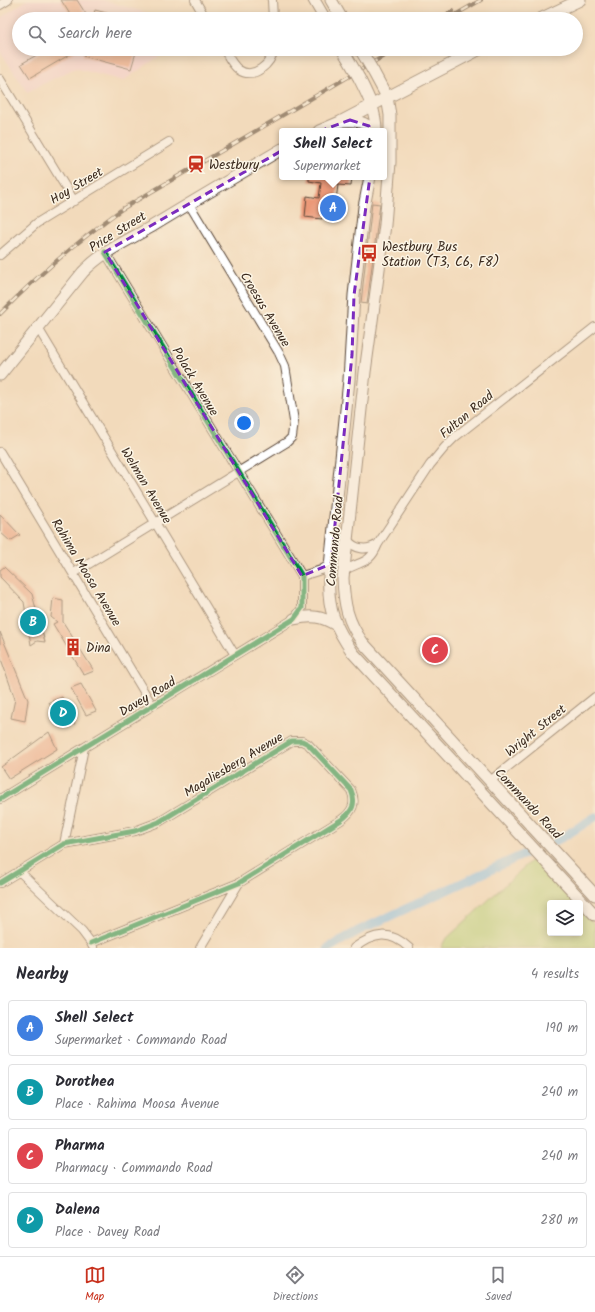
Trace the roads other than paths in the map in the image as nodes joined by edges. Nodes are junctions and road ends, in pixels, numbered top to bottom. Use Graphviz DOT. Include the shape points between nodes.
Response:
graph roads {
  1 [pos="8,0"];
  2 [pos="195,0"];
  3 [pos="272,0"];
  4 [pos="314,0"];
  5 [pos="331,0"];
  6 [pos="580,0"];
  7 [pos="0,5"];
  8 [pos="202,12"];
  9 [pos="273,12"];
  10 [pos="321,12"];
  11 [pos="338,12"];
  12 [pos="555,12"];
  13 [pos="228,56"];
  14 [pos="271,56"];
  15 [pos="347,56"];
  16 [pos="364,56"];
  17 [pos="466,56"];
  18 [pos="0,79"];
  19 [pos="387,97"];
  20 [pos="372,105"];
  21 [pos="340,122"];
  22 [pos="326,128"];
  23 [pos="371,128"];
  24 [pos="376,128"];
  25 [pos="168,142"];
  26 [pos="279,151"];
  27 [pos="369,180"];
  28 [pos="74,201"];
  29 [pos="189,204"];
  30 [pos="105,252"];
  31 [pos="0,255"];
  32 [pos="595,327"];
  33 [pos="38,328"];
  34 [pos="0,375"];
  35 [pos="0,452"];
  36 [pos="238,472"];
  37 [pos="156,523"];
  38 [pos="347,539"];
  39 [pos="378,544"];
  40 [pos="331,564"];
  41 [pos="344,571"];
  42 [pos="74,573"];
  43 [pos="302,576"];
  44 [pos="294,619"];
  45 [pos="336,625"];
  46 [pos="235,655"];
  47 [pos="595,697"];
  48 [pos="152,705"];
  49 [pos="84,748"];
  50 [pos="490,782"];
  51 [pos="0,799"];
  52 [pos="64,844"];
  53 [pos="19,871"];
  54 [pos="239,882"];
  55 [pos="0,883"];
  56 [pos="595,895"];
  57 [pos="595,915"];
  58 [pos="92,945"];
  59 [pos="200,948"];
  60 [pos="354,948"];
  61 [pos="409,948"];
  1 -- 7 [label="street"];
  2 -- 8 [label="street"];
  3 -- 9 [label="street"];
  4 -- 10 [label="main road"];
  5 -- 11 [label="main road"];
  6 -- 12 [label="main road"];
  13 -- 14 [label="street" via="238,70 248,74 268,63"];
  15 -- 20 [label="main road, bridge"];
  16 -- 19 [label="main road, Commando Road, bridge"];
  17 -- 19 [label="main road"];
  18 -- 28 [label="street"];
  19 -- 20 [label="main road"];
  19 -- 38 [label="main road, Commando Road" via="390,115 390,162 385,225"];
  20 -- 21 [label="main road"];
  20 -- 24 [label="main road"];
  21 -- 22 [label="main road"];
  21 -- 23 [label="main road" via="362,122"];
  25 -- 28 [label="street, Hoy Street"];
  26 -- 29 [label="main road, Price Street"];
  27 -- 40 [label="main road, Commando Road" via="354,295 352,355"];
  28 -- 31 [label="street, Hoy Street" via="37,223"];
  29 -- 30 [label="main road, Price Street"];
  29 -- 36 [label="street, Croesus Avenue" via="286,366 294,421 292,437"];
  30 -- 33 [label="main road, Price Street" via="89,266"];
  30 -- 36 [label="street, Polack Avenue"];
  32 -- 39 [label="street, Fulton Road" via="445,447 430,465"];
  33 -- 34 [label="main road, Price Street"];
  33 -- 37 [label="street, Welman Avenue"];
  35 -- 42 [label="street, Rahima Moosa Avenue"];
  36 -- 37 [label="street"];
  36 -- 43 [label="street, Polack Avenue"];
  37 -- 42 [label="street"];
  37 -- 46 [label="street, Welman Avenue"];
  38 -- 39 [label="street" via="353,546 363,549"];
  38 -- 41 [label="main road, Commando Road"];
  39 -- 41 [label="street, Fulton Road" via="368,560"];
  40 -- 43 [label="street"];
  40 -- 45 [label="main road, Commando Road" via="328,594"];
  41 -- 50 [label="main road, Commando Road" via="343,592 350,622 356,632 377,659"];
  42 -- 48 [label="street, Rahima Moosa Avenue"];
  43 -- 44 [label="street, Davey Road" via="302,608"];
  44 -- 45 [label="main road" via="313,616"];
  44 -- 46 [label="street, Davey Road"];
  45 -- 57 [label="main road, Commando Road" via="353,653"];
  46 -- 48 [label="street, Davey Road"];
  47 -- 50 [label="street, Wright Street"];
  48 -- 49 [label="street, Davey Road"];
  49 -- 51 [label="street, Davey Road"];
  49 -- 52 [label="street"];
  50 -- 56 [label="main road, Commando Road"];
  52 -- 53 [label="street, Magaliesberg Avenue"];
  52 -- 54 [label="street, Magaliesberg Avenue" via="128,833 159,822 288,744 297,740 302,741 313,748 352,790 353,808 341,820"];
  53 -- 55 [label="street, Magaliesberg Avenue"];
  53 -- 58 [label="street" via="82,931"];
  54 -- 58 [label="street, Magaliesberg Avenue"];
  54 -- 59 [label="street"];
  60 -- 61 [label="street" via="372,937 381,935 395,938"];
}
